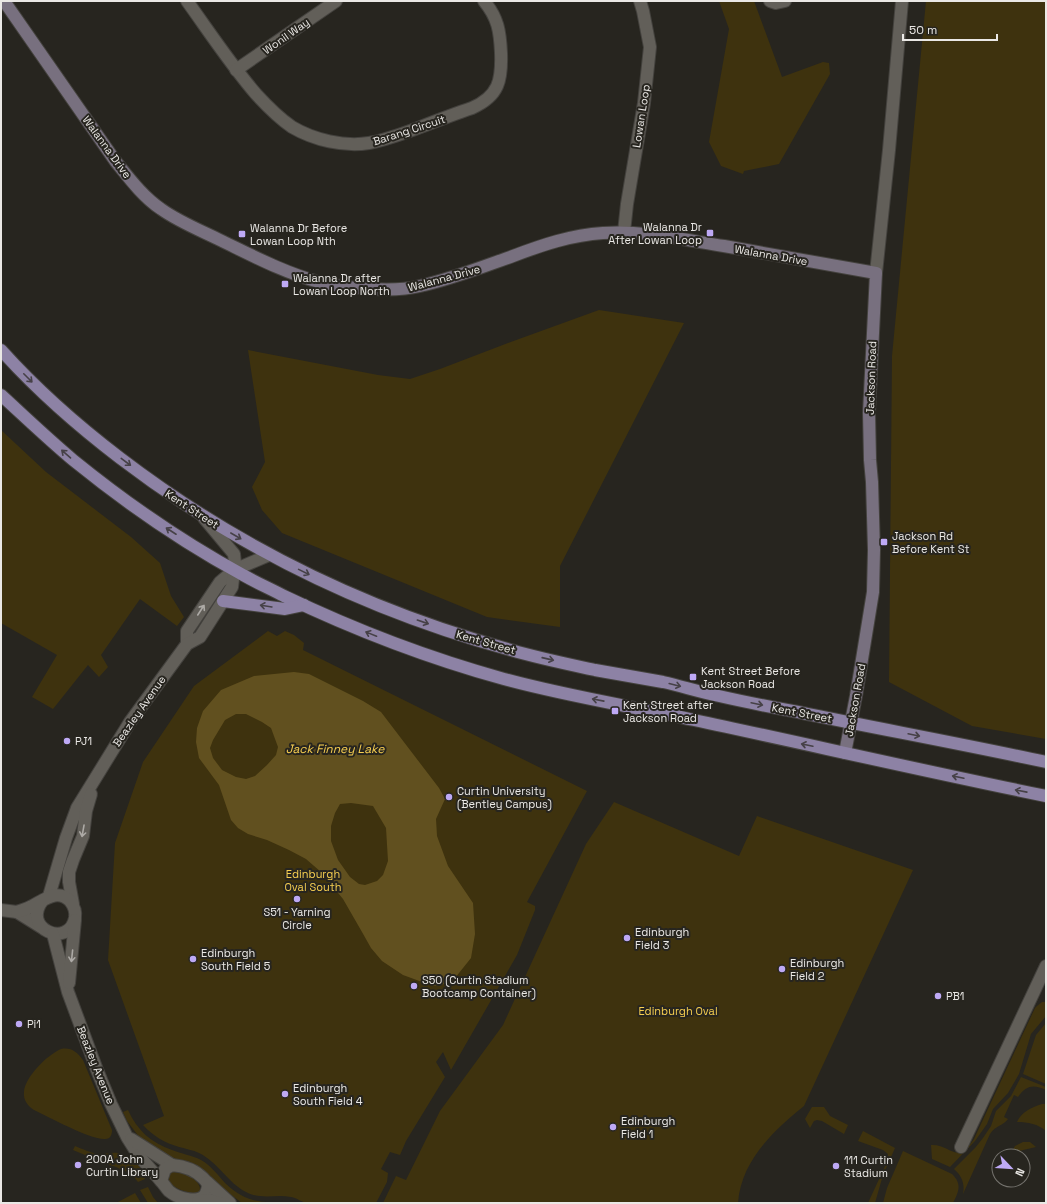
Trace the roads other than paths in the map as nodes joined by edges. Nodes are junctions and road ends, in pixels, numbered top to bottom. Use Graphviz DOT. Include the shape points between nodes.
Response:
graph roads {
  1 [pos="4,1"];
  2 [pos="187,1"];
  3 [pos="336,1"];
  4 [pos="484,1"];
  5 [pos="640,1"];
  6 [pos="770,1"];
  7 [pos="785,1"];
  8 [pos="902,1"];
  9 [pos="236,70"];
  10 [pos="624,232"];
  11 [pos="876,273"];
  12 [pos="1,350"];
  13 [pos="1,395"];
  14 [pos="204,517"];
  15 [pos="269,554"];
  16 [pos="234,570"];
  17 [pos="223,601"];
  18 [pos="304,605"];
  19 [pos="187,644"];
  20 [pos="852,723"];
  21 [pos="845,753"];
  22 [pos="1046,762"];
  23 [pos="95,779"];
  24 [pos="1046,796"];
  25 [pos="46,898"];
  26 [pos="73,904"];
  27 [pos="1,910"];
  28 [pos="18,912"];
  29 [pos="75,920"];
  30 [pos="41,927"];
  31 [pos="53,934"];
  32 [pos="1046,966"];
  33 [pos="68,992"];
  34 [pos="1041,992"];
  35 [pos="127,1137"];
  36 [pos="961,1147"];
  37 [pos="172,1165"];
  38 [pos="161,1181"];
  39 [pos="207,1182"];
  40 [pos="198,1201"];
  41 [pos="220,1203"];
  42 [pos="230,1203"];
  1 -- 10 [label="street, Walanna Drive" via="116,162 147,198 160,209 200,230 298,275 332,285 384,290 408,289 438,282 561,239 583,234"];
  2 -- 9 [label="street, Barang Circuit"];
  3 -- 9 [label="street, Wonil Way"];
  4 -- 9 [label="street, Barang Circuit" via="497,22 500,38 502,71 493,92 482,104 392,138 354,144 307,134 280,118"];
  5 -- 10 [label="street, Lowan Loop" via="650,47"];
  6 -- 7 [label="street"];
  8 -- 11 [label="street, Jackson Road" via="890,150"];
  10 -- 11 [label="street, Walanna Drive" via="700,242"];
  11 -- 20 [label="street, Jackson Road" via="869,413 873,592"];
  12 -- 14 [label="main road, Kent Street, one-way" via="40,390 95,439 164,491"];
  16 -- 13 [label="main road, one-way" via="203,552 108,487 50,440"];
  14 -- 15 [label="main road, Kent Street, one-way"];
  14 -- 16 [label="street, Beazley Avenue" via="234,554"];
  15 -- 16 [label="street, Beazley Avenue"];
  15 -- 20 [label="main road, Kent Street, one-way" via="352,595 447,631 511,650 592,670"];
  16 -- 17 [label="street, Beazley Avenue" via="232,587"];
  16 -- 18 [label="main road"];
  19 -- 16 [label="street, Beazley Avenue, one-way" via="187,631 220,582"];
  18 -- 17 [label="main road, one-way" via="285,609"];
  17 -- 19 [label="street, Beazley Avenue" via="200,637"];
  21 -- 18 [label="main road, one-way" via="505,679 379,637"];
  19 -- 23 [label="street, Beazley Avenue" via="130,722"];
  20 -- 21 [label="street, Jackson Road"];
  20 -- 22 [label="main road, Kent Street, one-way"];
  24 -- 21 [label="main road, one-way"];
  23 -- 25 [label="street, Beazley Avenue" via="77,808"];
  23 -- 26 [label="street, Beazley Avenue, one-way" via="86,811 83,836 69,872"];
  25 -- 26 [label="street" via="62,896"];
  25 -- 28 [label="street"];
  25 -- 30 [label="street" via="37,910"];
  26 -- 29 [label="street"];
  27 -- 28 [label="street"];
  28 -- 30 [label="street"];
  29 -- 31 [label="street" via="69,929"];
  29 -- 33 [label="street, Beazley Avenue, one-way"];
  30 -- 31 [label="street"];
  31 -- 33 [label="street, Beazley Avenue"];
  32 -- 34 [label="street"];
  33 -- 35 [label="street, Beazley Avenue" via="100,1077"];
  34 -- 36 [label="street"];
  35 -- 37 [label="street"];
  35 -- 38 [label="street, Beazley Avenue" via="139,1156"];
  37 -- 38 [label="street" via="165,1169"];
  37 -- 39 [label="street" via="189,1168 200,1174"];
  38 -- 40 [label="street, Beazley Avenue" via="177,1196"];
  39 -- 40 [label="street" via="206,1193"];
  39 -- 42 [label="street"];
  40 -- 41 [label="street, Beazley Avenue"];
}
